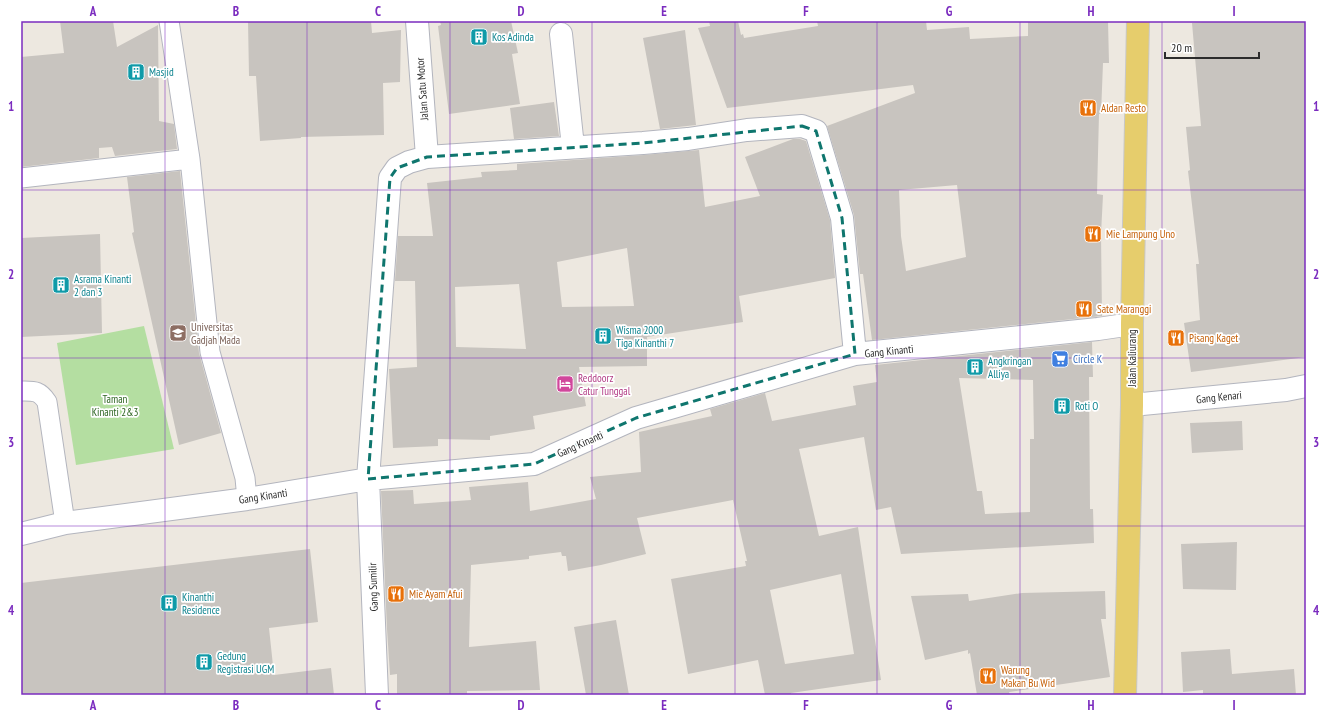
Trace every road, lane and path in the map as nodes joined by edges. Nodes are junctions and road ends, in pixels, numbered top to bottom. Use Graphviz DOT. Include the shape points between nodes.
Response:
graph roads {
  1 [pos="169,21"];
  2 [pos="417,21"];
  3 [pos="1138,21"];
  4 [pos="561,34"];
  5 [pos="573,147"];
  6 [pos="427,157"];
  7 [pos="190,159"];
  8 [pos="21,178"];
  9 [pos="1132,324"];
  10 [pos="855,354"];
  11 [pos="1306,386"];
  12 [pos="21,391"];
  13 [pos="1132,406"];
  14 [pos="368,479"];
  15 [pos="247,499"];
  16 [pos="65,523"];
  17 [pos="21,534"];
  18 [pos="377,695"];
  19 [pos="1125,695"];
  1 -- 7 [label="lane"];
  2 -- 6 [label="street, Jalan Satu Motor"];
  3 -- 9 [label="main road, Jalan Kaliurang"];
  4 -- 5 [label="street"];
  5 -- 6 [label="street, Gang Sumilir"];
  5 -- 10 [label="street, Gang Sumilir" via="688,139 747,130 802,126 816,132 842,218"];
  6 -- 14 [label="street, Gang Sumilir" via="397,168 390,178"];
  7 -- 8 [label="lane"];
  7 -- 15 [label="lane" via="210,352 245,478"];
  9 -- 10 [label="street, Gang Kinanti"];
  9 -- 13 [label="main road, Jalan Kaliurang"];
  10 -- 14 [label="street, Gang Kinanti" via="636,418 534,464"];
  11 -- 13 [label="street, Gang Kenari"];
  12 -- 16 [label="lane" via="38,392 47,402"];
  13 -- 19 [label="main road, Jalan Kaliurang"];
  14 -- 15 [label="street, Gang Kinanti"];
  14 -- 18 [label="street, Gang Sumilir"];
  15 -- 16 [label="street, Gang Kinanti"];
  16 -- 17 [label="street, Gang Kinanti"];
}
